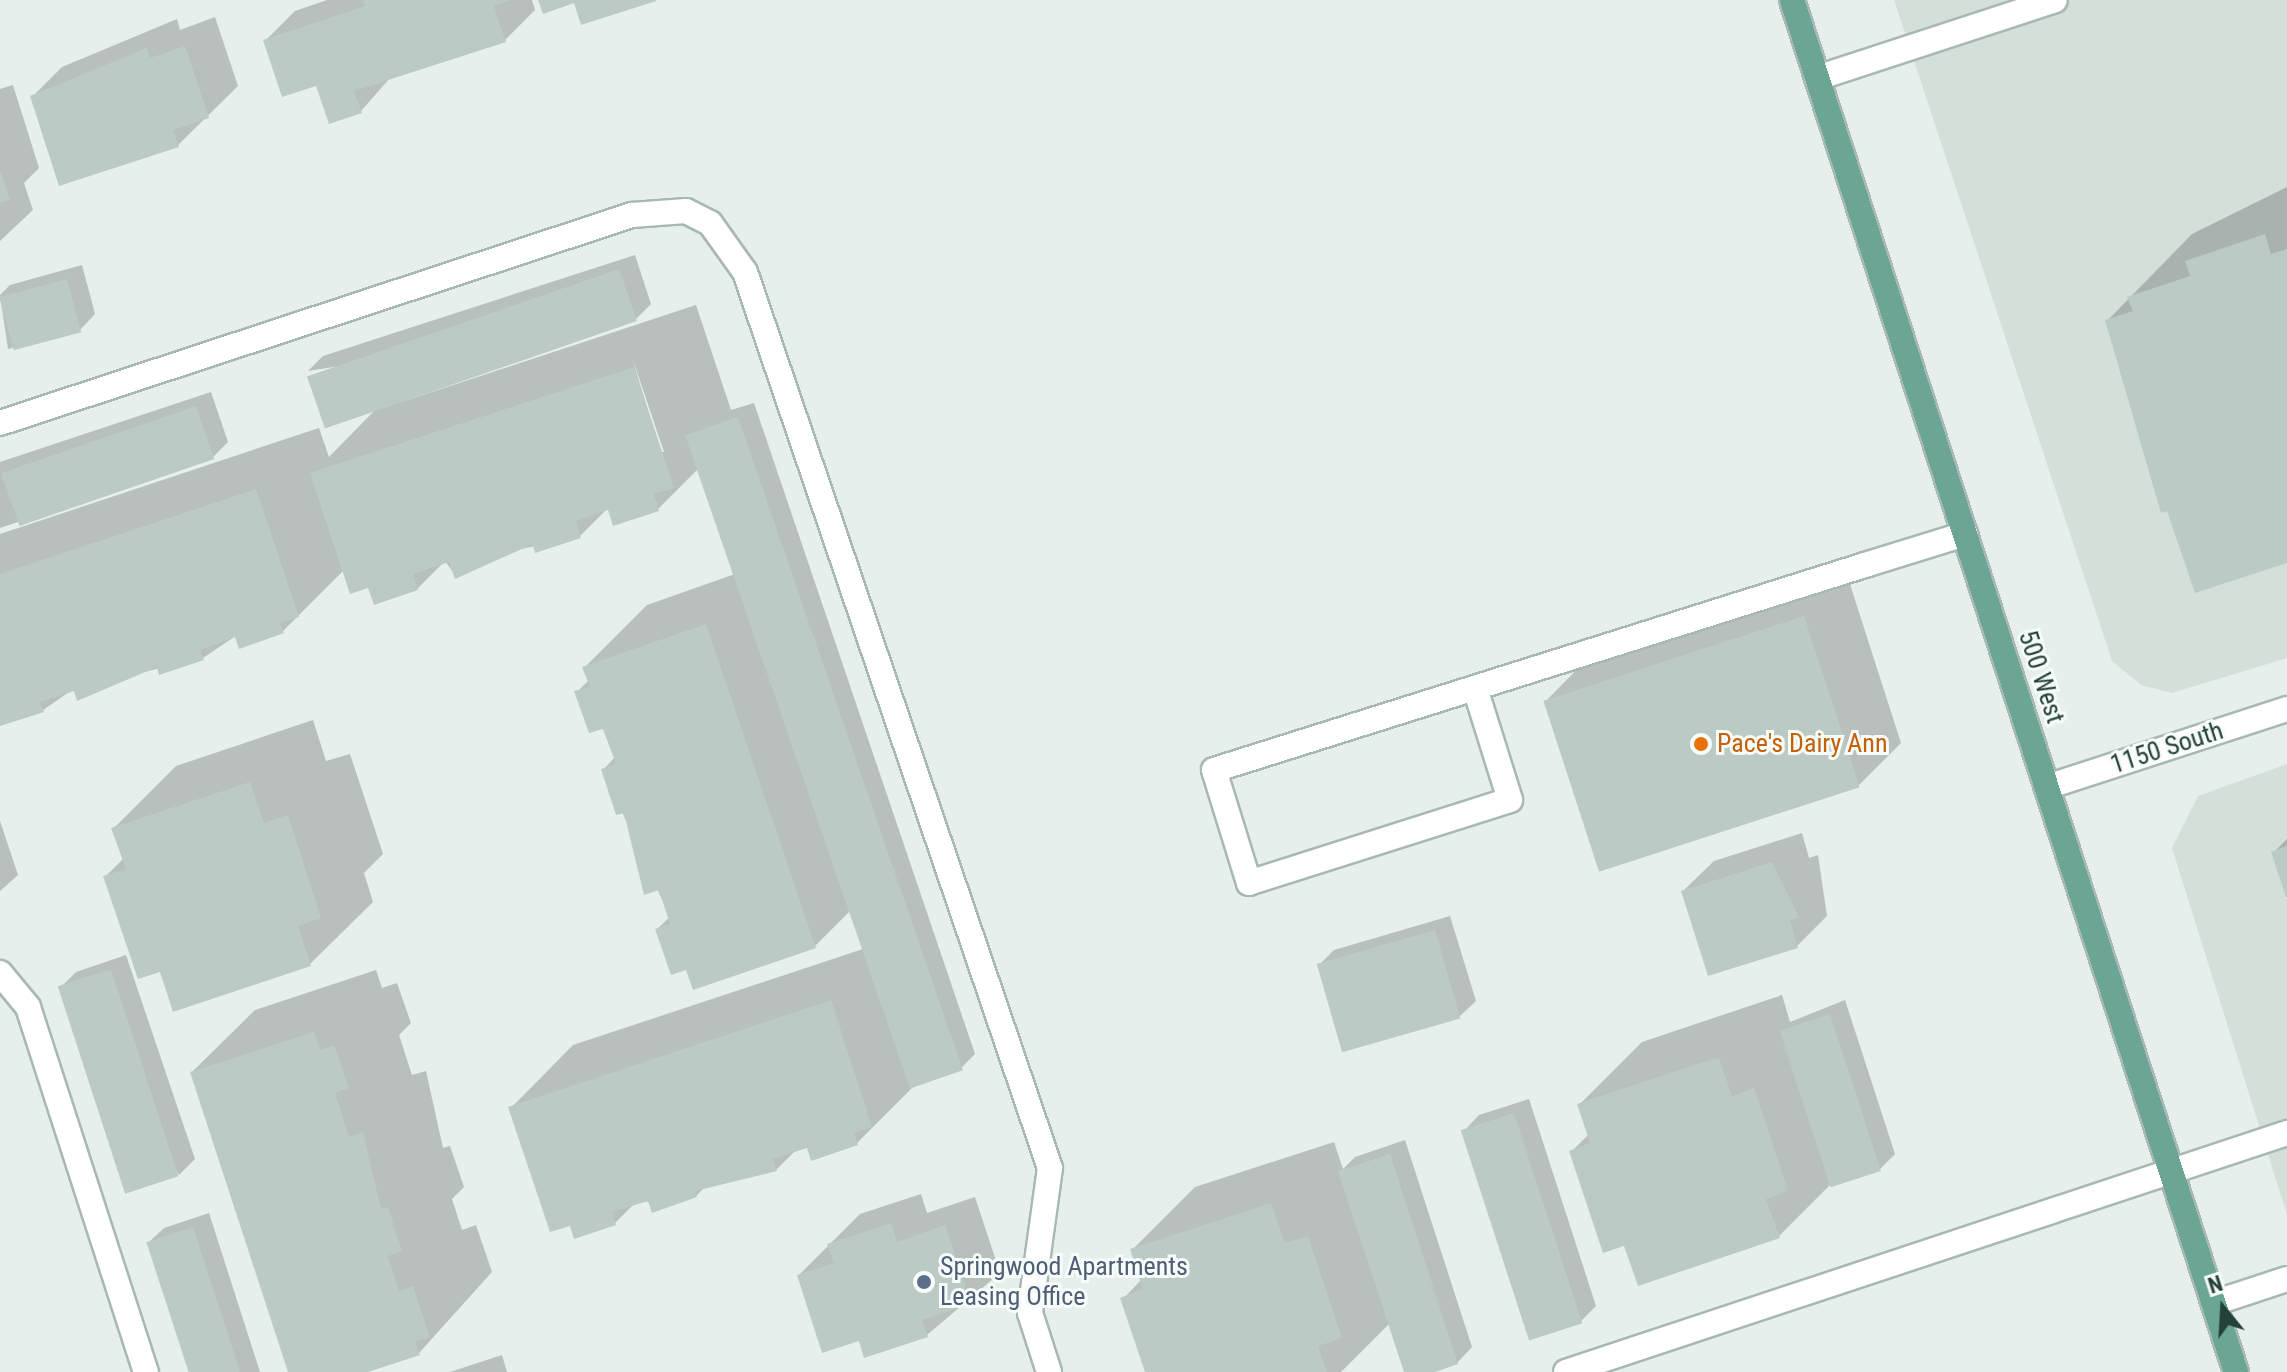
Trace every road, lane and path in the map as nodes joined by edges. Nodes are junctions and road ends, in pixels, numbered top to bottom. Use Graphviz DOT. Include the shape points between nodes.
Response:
graph roads {
  1 [pos="1792,0"];
  2 [pos="2055,0"];
  3 [pos="1817,78"];
  4 [pos="0,423"];
  5 [pos="1965,534"];
  6 [pos="1475,688"];
  7 [pos="2287,709"];
  8 [pos="2047,787"];
  9 [pos="0,973"];
  10 [pos="2287,1133"];
  11 [pos="2172,1172"];
  12 [pos="2287,1279"];
  13 [pos="2214,1303"];
  14 [pos="146,1372"];
  15 [pos="1049,1372"];
  16 [pos="1566,1372"];
  17 [pos="2236,1372"];
  1 -- 3 [label="main road, 500 West"];
  2 -- 3 [label="street"];
  3 -- 5 [label="main road, 500 West"];
  4 -- 15 [label="street" via="605,223 659,210 686,211 710,223 745,272 1050,1168 1030,1313"];
  5 -- 6 [label="street"];
  5 -- 8 [label="main road, 500 West"];
  6 -- 6 [label="street" via="1214,770 1249,883 1510,800"];
  7 -- 8 [label="street, 1150 South"];
  8 -- 11 [label="main road, 500 West"];
  9 -- 14 [label="street" via="28,1007"];
  10 -- 11 [label="street"];
  11 -- 13 [label="main road, 500 West"];
  11 -- 16 [label="street"];
  12 -- 13 [label="street"];
  13 -- 17 [label="main road, 500 West"];
}
